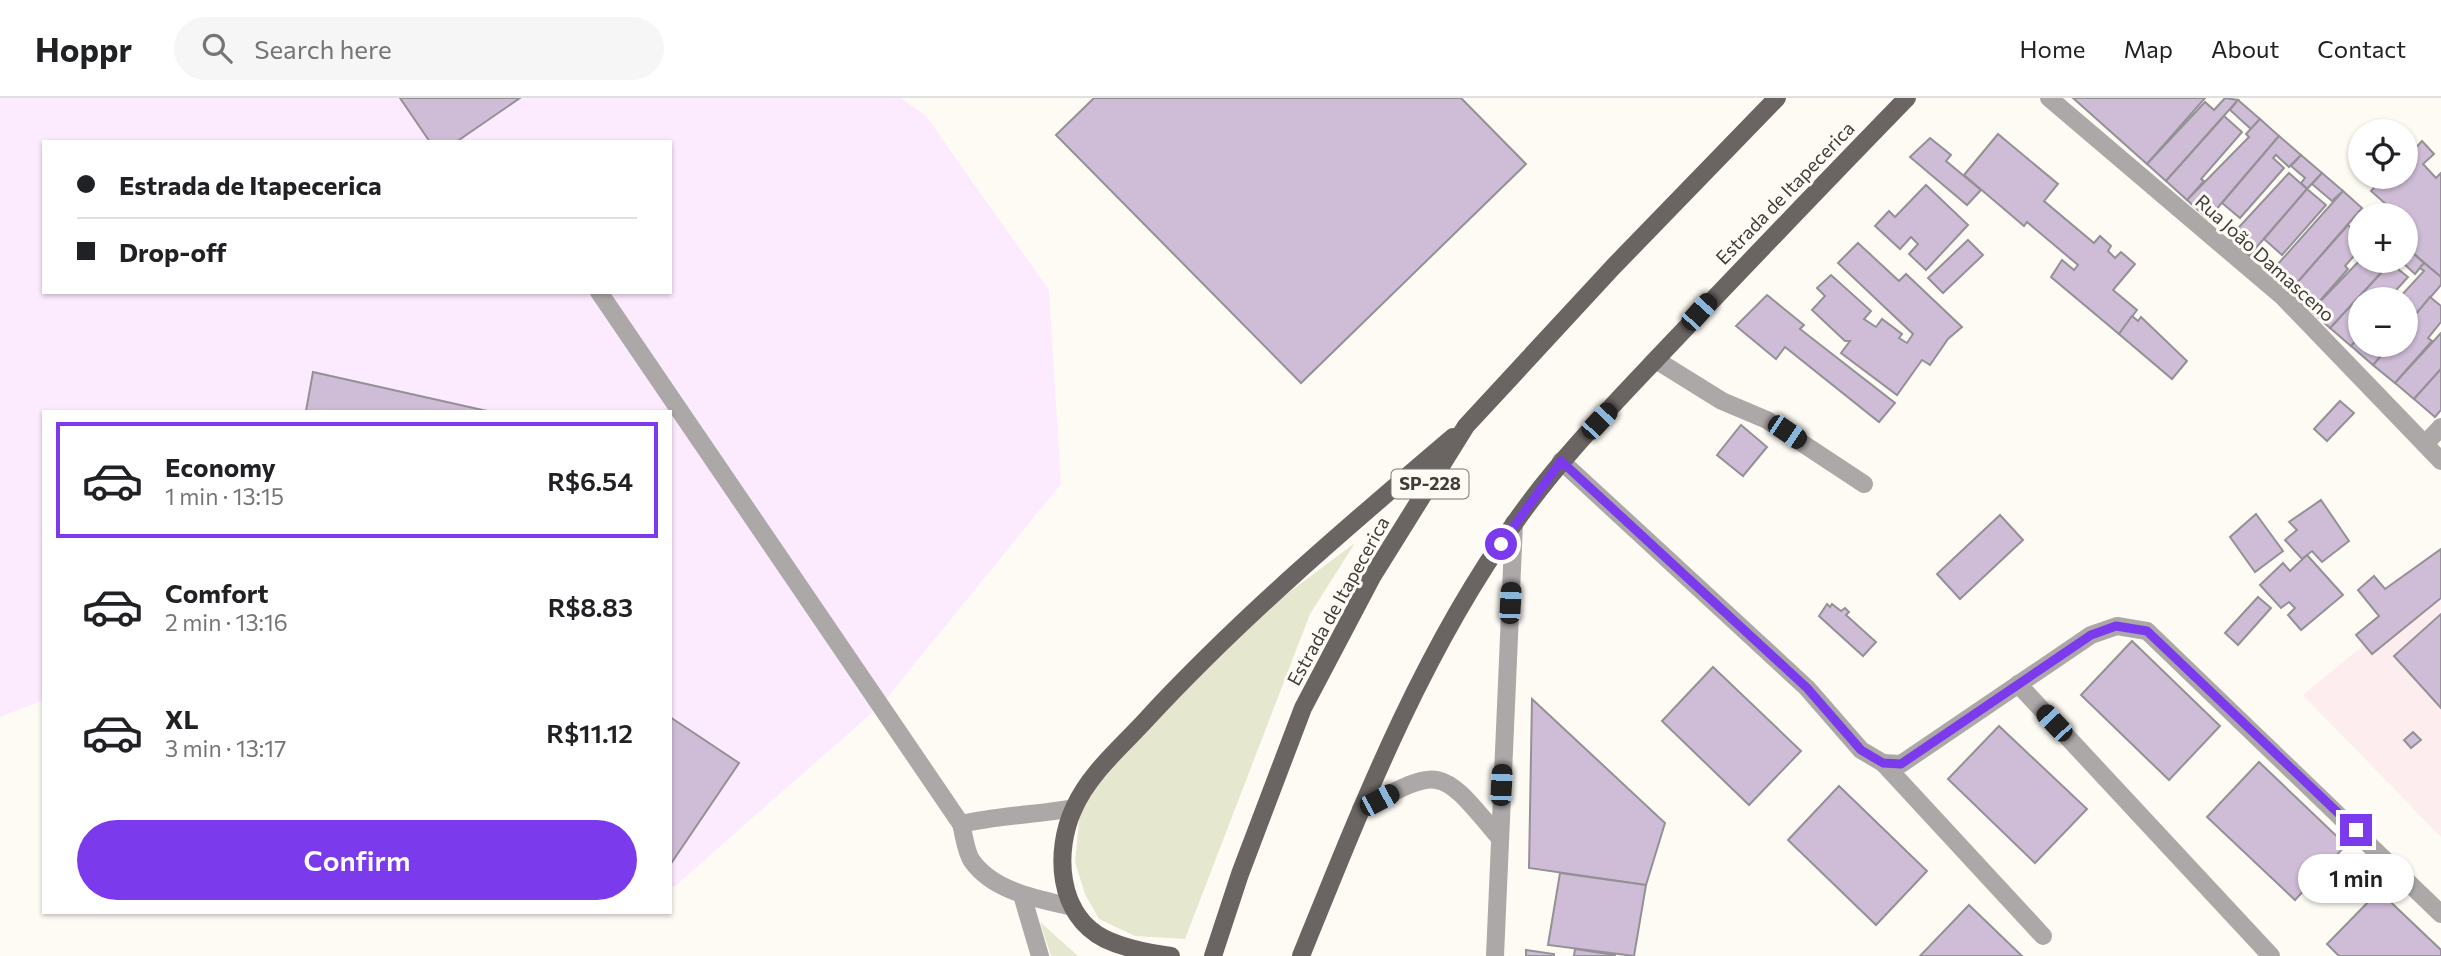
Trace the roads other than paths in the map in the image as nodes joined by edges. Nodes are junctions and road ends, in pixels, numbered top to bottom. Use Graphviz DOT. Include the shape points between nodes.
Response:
graph roads {
  1 [pos="1777,98"];
  2 [pos="1907,98"];
  3 [pos="2049,98"];
  4 [pos="600,294"];
  5 [pos="1656,360"];
  6 [pos="1466,426"];
  7 [pos="2441,427"];
  8 [pos="2425,444"];
  9 [pos="1561,461"];
  10 [pos="2441,461"];
  11 [pos="1864,485"];
  12 [pos="1514,523"];
  13 [pos="2018,684"];
  14 [pos="1883,763"];
  15 [pos="1074,808"];
  16 [pos="1361,809"];
  17 [pos="961,824"];
  18 [pos="1498,836"];
  19 [pos="1022,895"];
  20 [pos="1073,907"];
  21 [pos="2441,914"];
  22 [pos="2043,936"];
  23 [pos="1040,956"];
  24 [pos="1171,956"];
  25 [pos="1213,956"];
  26 [pos="1301,956"];
  27 [pos="1495,956"];
  28 [pos="2271,956"];
  1 -- 6 [label="main road, Estrada de Itapecerica / SP-228"];
  2 -- 5 [label="main road, Estrada de Itapecerica"];
  3 -- 8 [label="street, Rua João Damasceno" via="2283,297"];
  4 -- 17 [label="street"];
  5 -- 9 [label="main road, Estrada de Itapecerica"];
  5 -- 11 [label="street" via="1721,401 1767,419"];
  6 -- 15 [label="main road" via="1326,545 1196,666 1088,783"];
  6 -- 25 [label="main road, Estrada de Itapecerica / SP-228" via="1372,577 1303,708"];
  7 -- 8 [label="street"];
  8 -- 10 [label="street, Rua João Damasceno"];
  9 -- 12 [label="main road, Estrada de Itapecerica"];
  9 -- 14 [label="street" via="1807,688 1861,750"];
  12 -- 16 [label="main road, Estrada de Itapecerica" via="1437,649"];
  12 -- 18 [label="street"];
  13 -- 14 [label="street" via="1901,764"];
  13 -- 21 [label="street" via="2091,635 2116,626 2147,631"];
  13 -- 28 [label="street"];
  14 -- 22 [label="street"];
  15 -- 17 [label="street" via="1038,815 999,815"];
  15 -- 20 [label="main road" via="1064,840 1061,873"];
  16 -- 18 [label="street" via="1415,780 1434,778 1451,784"];
  16 -- 26 [label="main road, Estrada de Itapecerica"];
  17 -- 19 [label="street" via="972,861"];
  18 -- 27 [label="street"];
  19 -- 20 [label="street"];
  19 -- 23 [label="street"];
  20 -- 24 [label="main road" via="1102,937 1131,950"];
}
